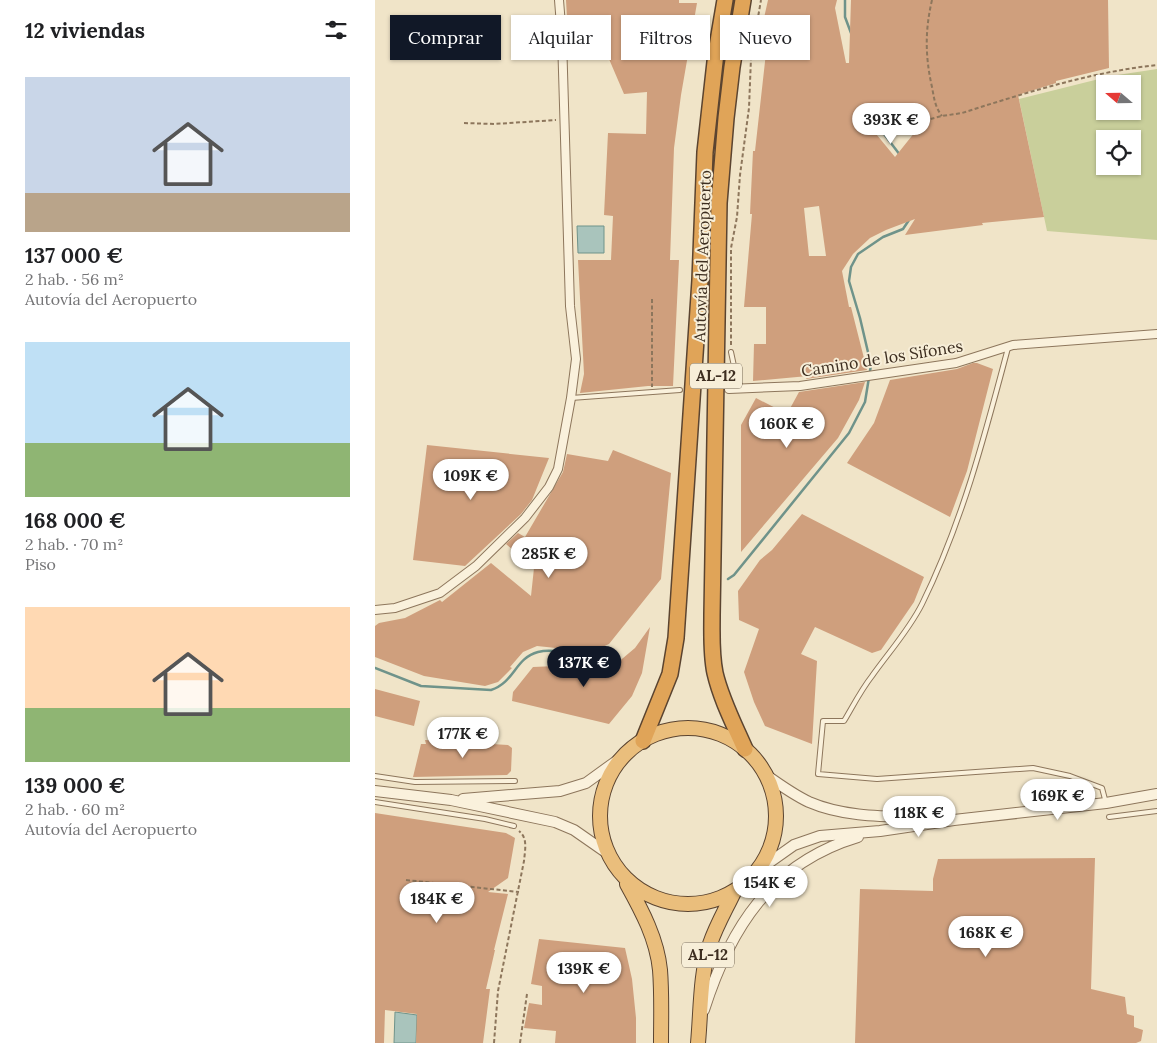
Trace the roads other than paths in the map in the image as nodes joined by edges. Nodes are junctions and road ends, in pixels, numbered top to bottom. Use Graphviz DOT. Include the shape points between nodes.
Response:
graph roads {
  1 [pos="559,0"];
  2 [pos="725,0"];
  3 [pos="743,0"];
  4 [pos="1157,334"];
  5 [pos="1007,348"];
  6 [pos="731,352"];
  7 [pos="742,388"];
  8 [pos="729,389"];
  9 [pos="680,390"];
  10 [pos="571,398"];
  11 [pos="375,610"];
  12 [pos="643,742"];
  13 [pos="745,748"];
  14 [pos="623,757"];
  15 [pos="766,775"];
  16 [pos="375,776"];
  17 [pos="515,781"];
  18 [pos="375,791"];
  19 [pos="1157,794"];
  20 [pos="451,800"];
  21 [pos="375,802"];
  22 [pos="1106,803"];
  23 [pos="1157,811"];
  24 [pos="1109,817"];
  25 [pos="954,820"];
  26 [pos="514,826"];
  27 [pos="880,831"];
  28 [pos="607,852"];
  29 [pos="756,872"];
  30 [pos="623,877"];
  31 [pos="734,892"];
  32 [pos="700,1023"];
  33 [pos="661,1043"];
  34 [pos="698,1043"];
  1 -- 10 [label="street" via="570,306 576,359"];
  2 -- 12 [label="highway, Autovía del Aeropuerto / AL-12" via="705,152 677,638 670,674"];
  3 -- 13 [label="highway, Autovía del Aeropuerto / AL-12" via="726,118 719,203 711,615 715,672 723,700"];
  4 -- 5 [label="street, Camino de los Sifones"];
  5 -- 7 [label="street, Camino de los Sifones" via="956,363 800,386"];
  5 -- 22 [label="lane" via="959,518 922,605 870,677 845,722 823,721 817,774 877,779 1033,768 1070,776 1102,788"];
  6 -- 7 [label="lane"];
  7 -- 8 [label="street, Camino de los Sifones"];
  9 -- 10 [label="lane"];
  10 -- 11 [label="street" via="558,469 549,487 525,518 476,566 440,593 395,608"];
  12 -- 13 [label="highway, AL-12" via="666,731 687,728 708,730"];
  12 -- 14 [label="highway, AL-12"];
  13 -- 15 [label="highway, AL-12"];
  14 -- 20 [label="street" via="586,782 560,791"];
  14 -- 28 [label="highway, AL-12" via="608,778 601,802 600,828"];
  15 -- 25 [label="street" via="794,794 832,809 857,814"];
  15 -- 29 [label="highway, AL-12" via="776,815 774,835"];
  16 -- 17 [label="lane" via="415,782"];
  18 -- 20 [label="street"];
  19 -- 22 [label="street"];
  20 -- 28 [label="street" via="555,822 574,830"];
  21 -- 26 [label="lane"];
  22 -- 25 [label="street"];
  23 -- 24 [label="lane"];
  25 -- 27 [label="street"];
  27 -- 29 [label="street" via="807,840"];
  27 -- 32 [label="street" via="809,858 767,892 726,950"];
  28 -- 30 [label="highway, AL-12"];
  29 -- 31 [label="highway, AL-12"];
  30 -- 31 [label="highway, AL-12" via="642,892 664,902 688,905 712,902"];
  30 -- 33 [label="highway, AL-12" via="647,921 655,946 660,969"];
  31 -- 32 [label="highway, AL-12" via="710,945"];
  32 -- 34 [label="highway, AL-12"];
}
